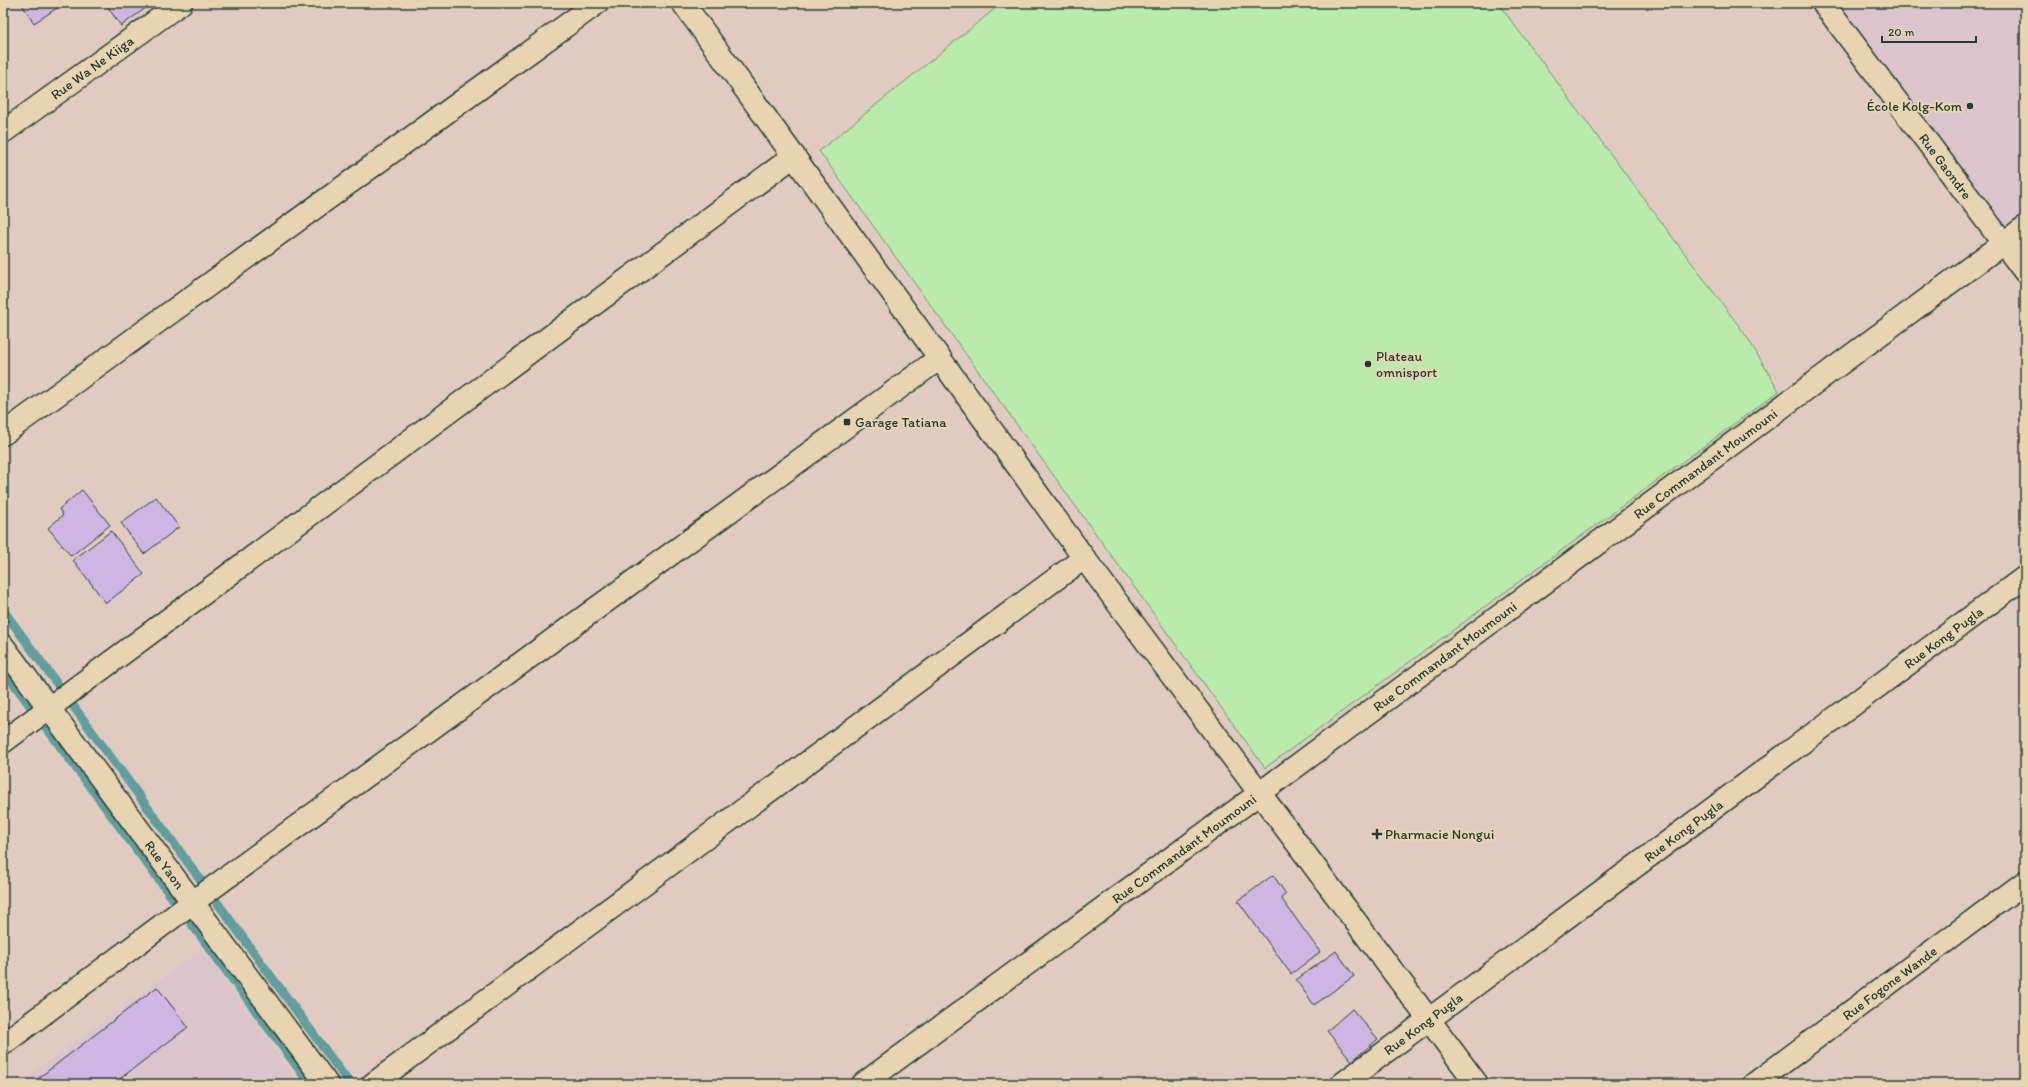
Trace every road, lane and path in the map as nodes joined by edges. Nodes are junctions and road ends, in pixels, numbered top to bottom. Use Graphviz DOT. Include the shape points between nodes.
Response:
graph roads {
  1 [pos="181,3"];
  2 [pos="597,3"];
  3 [pos="683,3"];
  4 [pos="1823,3"];
  5 [pos="3,132"];
  6 [pos="794,156"];
  7 [pos="2025,227"];
  8 [pos="2004,243"];
  9 [pos="2025,272"];
  10 [pos="940,358"];
  11 [pos="3,434"];
  12 [pos="1084,558"];
  13 [pos="2025,577"];
  14 [pos="3,646"];
  15 [pos="49,708"];
  16 [pos="3,742"];
  17 [pos="1260,793"];
  18 [pos="2025,882"];
  19 [pos="193,902"];
  20 [pos="1429,1020"];
  21 [pos="3,1044"];
  22 [pos="327,1084"];
  23 [pos="373,1084"];
  24 [pos="863,1084"];
  25 [pos="1342,1084"];
  26 [pos="1477,1084"];
  27 [pos="1754,1084"];
  1 -- 5 [label="street, Rue Wa Ne Kiiga"];
  2 -- 11 [label="street"];
  3 -- 6 [label="street"];
  4 -- 8 [label="street, Rue Gaondre"];
  6 -- 10 [label="street"];
  6 -- 15 [label="street"];
  7 -- 8 [label="street, Rue Commandant Moumouni"];
  8 -- 9 [label="street, Rue Gaondre"];
  8 -- 17 [label="street, Rue Commandant Moumouni"];
  10 -- 12 [label="street"];
  10 -- 19 [label="street"];
  12 -- 17 [label="street"];
  12 -- 23 [label="street"];
  13 -- 20 [label="street, Rue Kong Pugla"];
  14 -- 15 [label="street, Rue Yaon"];
  15 -- 16 [label="street"];
  15 -- 19 [label="street, Rue Yaon"];
  17 -- 20 [label="street"];
  17 -- 24 [label="street, Rue Commandant Moumouni"];
  18 -- 27 [label="street, Rue Fogone Wande"];
  19 -- 21 [label="street"];
  19 -- 22 [label="street, Rue Yaon"];
  20 -- 25 [label="street, Rue Kong Pugla"];
  20 -- 26 [label="street"];
}
